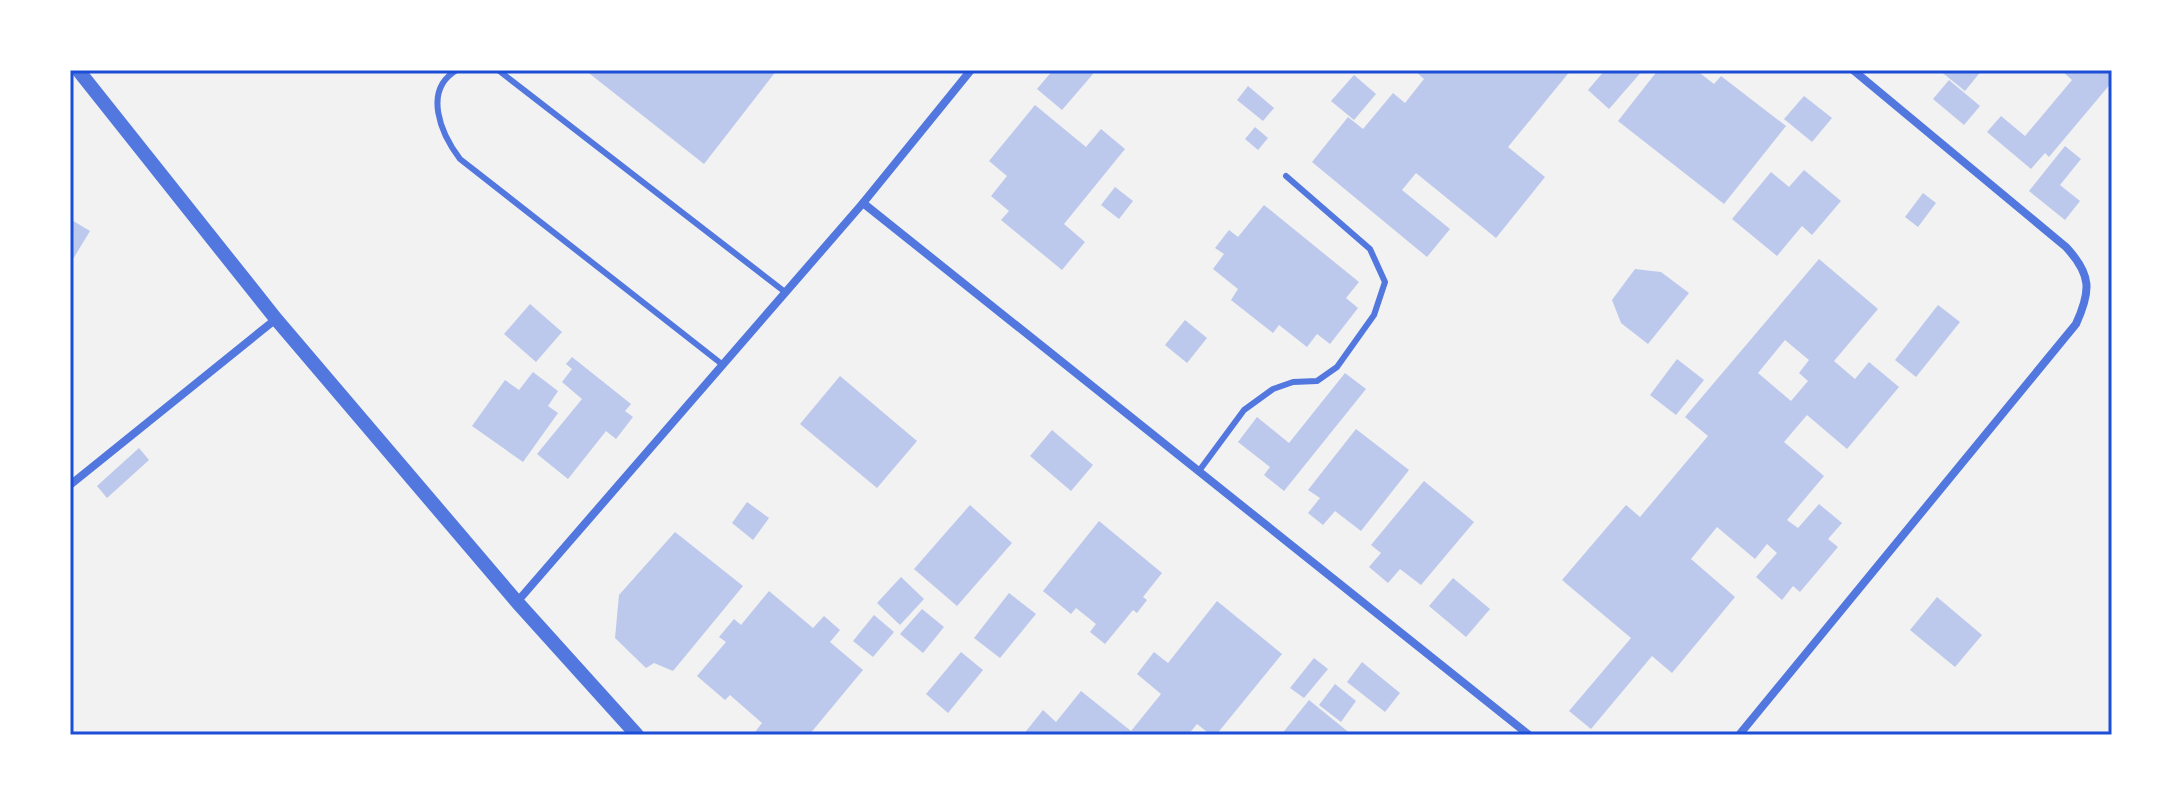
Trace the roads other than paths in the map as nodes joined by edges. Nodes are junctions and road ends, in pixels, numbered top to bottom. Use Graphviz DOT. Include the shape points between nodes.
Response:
graph roads {
  1 [pos="78,70"];
  2 [pos="457,70"];
  3 [pos="498,70"];
  4 [pos="971,70"];
  5 [pos="1853,70"];
  6 [pos="1286,176"];
  7 [pos="863,203"];
  8 [pos="785,292"];
  9 [pos="276,319"];
  10 [pos="723,365"];
  11 [pos="1199,471"];
  12 [pos="70,485"];
  13 [pos="517,602"];
  14 [pos="637,735"];
  15 [pos="1529,735"];
  16 [pos="1739,735"];
  1 -- 9 [label="street"];
  2 -- 10 [label="lane" via="441,86 437,102 443,133 460,159"];
  3 -- 8 [label="lane"];
  4 -- 7 [label="street"];
  5 -- 16 [label="street" via="2066,247 2079,261 2087,293 2076,324"];
  6 -- 11 [label="lane" via="1370,249 1385,282 1374,315 1337,367 1317,381 1273,389 1244,410"];
  7 -- 8 [label="street"];
  7 -- 11 [label="street"];
  8 -- 10 [label="street"];
  9 -- 12 [label="street"];
  9 -- 13 [label="street"];
  10 -- 13 [label="street"];
  11 -- 15 [label="street"];
  13 -- 14 [label="street"];
}
